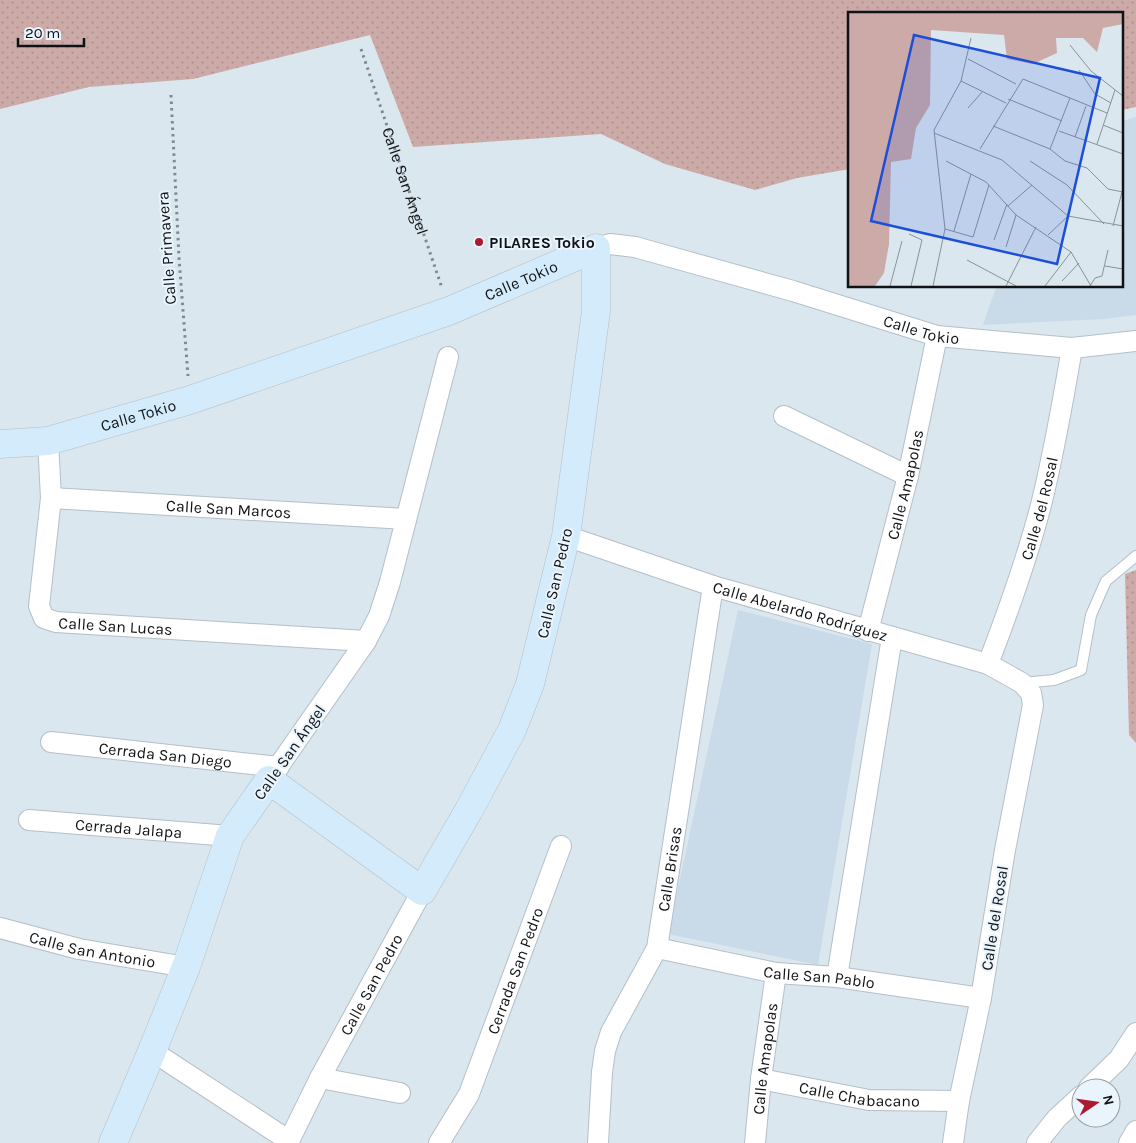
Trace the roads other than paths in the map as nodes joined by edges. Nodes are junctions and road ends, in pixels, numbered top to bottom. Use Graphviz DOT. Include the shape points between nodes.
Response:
graph roads {
  1 [pos="596,248"];
  2 [pos="936,336"];
  3 [pos="1136,341"];
  4 [pos="1072,348"];
  5 [pos="448,357"];
  6 [pos="784,416"];
  7 [pos="48,441"];
  8 [pos="0,444"];
  9 [pos="908,476"];
  10 [pos="51,498"];
  11 [pos="406,519"];
  12 [pos="566,536"];
  13 [pos="1136,556"];
  14 [pos="713,586"];
  15 [pos="868,631"];
  16 [pos="892,637"];
  17 [pos="366,641"];
  18 [pos="988,664"];
  19 [pos="1026,688"];
  20 [pos="51,742"];
  21 [pos="274,774"];
  22 [pos="28,820"];
  23 [pos="230,836"];
  24 [pos="561,846"];
  25 [pos="422,891"];
  26 [pos="0,928"];
  27 [pos="658,948"];
  28 [pos="186,967"];
  29 [pos="776,973"];
  30 [pos="837,978"];
  31 [pos="981,998"];
  32 [pos="1136,1033"];
  33 [pos="152,1051"];
  34 [pos="320,1078"];
  35 [pos="1099,1078"];
  36 [pos="761,1079"];
  37 [pos="400,1093"];
  38 [pos="959,1101"];
  39 [pos="1071,1105"];
  40 [pos="1136,1131"];
  41 [pos="288,1142"];
  42 [pos="113,1143"];
  43 [pos="439,1143"];
  44 [pos="598,1143"];
  45 [pos="755,1143"];
  46 [pos="953,1143"];
  47 [pos="1037,1143"];
  48 [pos="1130,1143"];
  1 -- 2 [label="street, Calle Tokio" via="610,244 635,247 793,291"];
  1 -- 7 [label="street, Calle Tokio" via="450,311 190,400"];
  1 -- 12 [label="street, Calle San Pedro" via="596,311"];
  2 -- 4 [label="street, Calle Tokio"];
  2 -- 9 [label="street, Calle Amapolas"];
  3 -- 4 [label="street, Calle Tokio"];
  4 -- 18 [label="street, Calle del Rosal" via="1041,506"];
  5 -- 11 [label="street, Calle San Ángel"];
  6 -- 9 [label="street"];
  7 -- 8 [label="street, Calle Tokio"];
  7 -- 10 [label="street, Calle San Lucas"];
  9 -- 15 [label="street, Calle Amapolas"];
  10 -- 11 [label="street, Calle San Marcos"];
  10 -- 17 [label="street, Calle San Lucas" via="39,606 44,618 56,622"];
  11 -- 17 [label="street, Calle San Ángel" via="379,616"];
  12 -- 14 [label="street, Calle Abelardo Rodríguez"];
  12 -- 25 [label="street, Calle San Pedro" via="530,684 512,730"];
  13 -- 19 [label="lane" via="1106,581 1091,615 1081,670"];
  14 -- 15 [label="street, Calle Abelardo Rodríguez"];
  14 -- 27 [label="street, Calle Brisas"];
  15 -- 16 [label="street, Calle Abelardo Rodríguez"];
  16 -- 18 [label="street, Calle Abelardo Rodríguez"];
  16 -- 30 [label="street"];
  17 -- 21 [label="street, Calle San Ángel"];
  18 -- 19 [label="street, Calle Abelardo Rodríguez"];
  19 -- 31 [label="street, Calle del Rosal" via="1033,705"];
  20 -- 21 [label="street, Cerrada San Diego"];
  21 -- 23 [label="street, Calle San Ángel"];
  21 -- 25 [label="street"];
  22 -- 23 [label="street, Cerrada Jalapa"];
  23 -- 28 [label="street, Calle San Ángel"];
  24 -- 43 [label="street, Cerrada San Pedro" via="469,1094"];
  25 -- 34 [label="street, Calle San Pedro"];
  26 -- 28 [label="street, Calle San Antonio" via="79,949"];
  27 -- 29 [label="street, Calle San Pablo"];
  27 -- 44 [label="street, Calle Brisas" via="611,1032 602,1072"];
  28 -- 33 [label="street, Calle San Ángel"];
  29 -- 30 [label="street, Calle San Pablo"];
  29 -- 36 [label="street, Calle Amapolas"];
  30 -- 31 [label="street, Calle San Pablo"];
  31 -- 38 [label="street, Calle del Rosal"];
  32 -- 35 [label="street" via="1119,1058"];
  33 -- 41 [label="street"];
  33 -- 42 [label="street, Calle San Ángel"];
  34 -- 37 [label="street"];
  34 -- 41 [label="street, Calle San Pedro"];
  36 -- 38 [label="street, Calle Chabacano" via="869,1100"];
  36 -- 45 [label="street, Calle Amapolas"];
  38 -- 46 [label="street, Calle del Rosal"];
  39 -- 47 [label="street"];
  40 -- 48 [label="street"];
}
